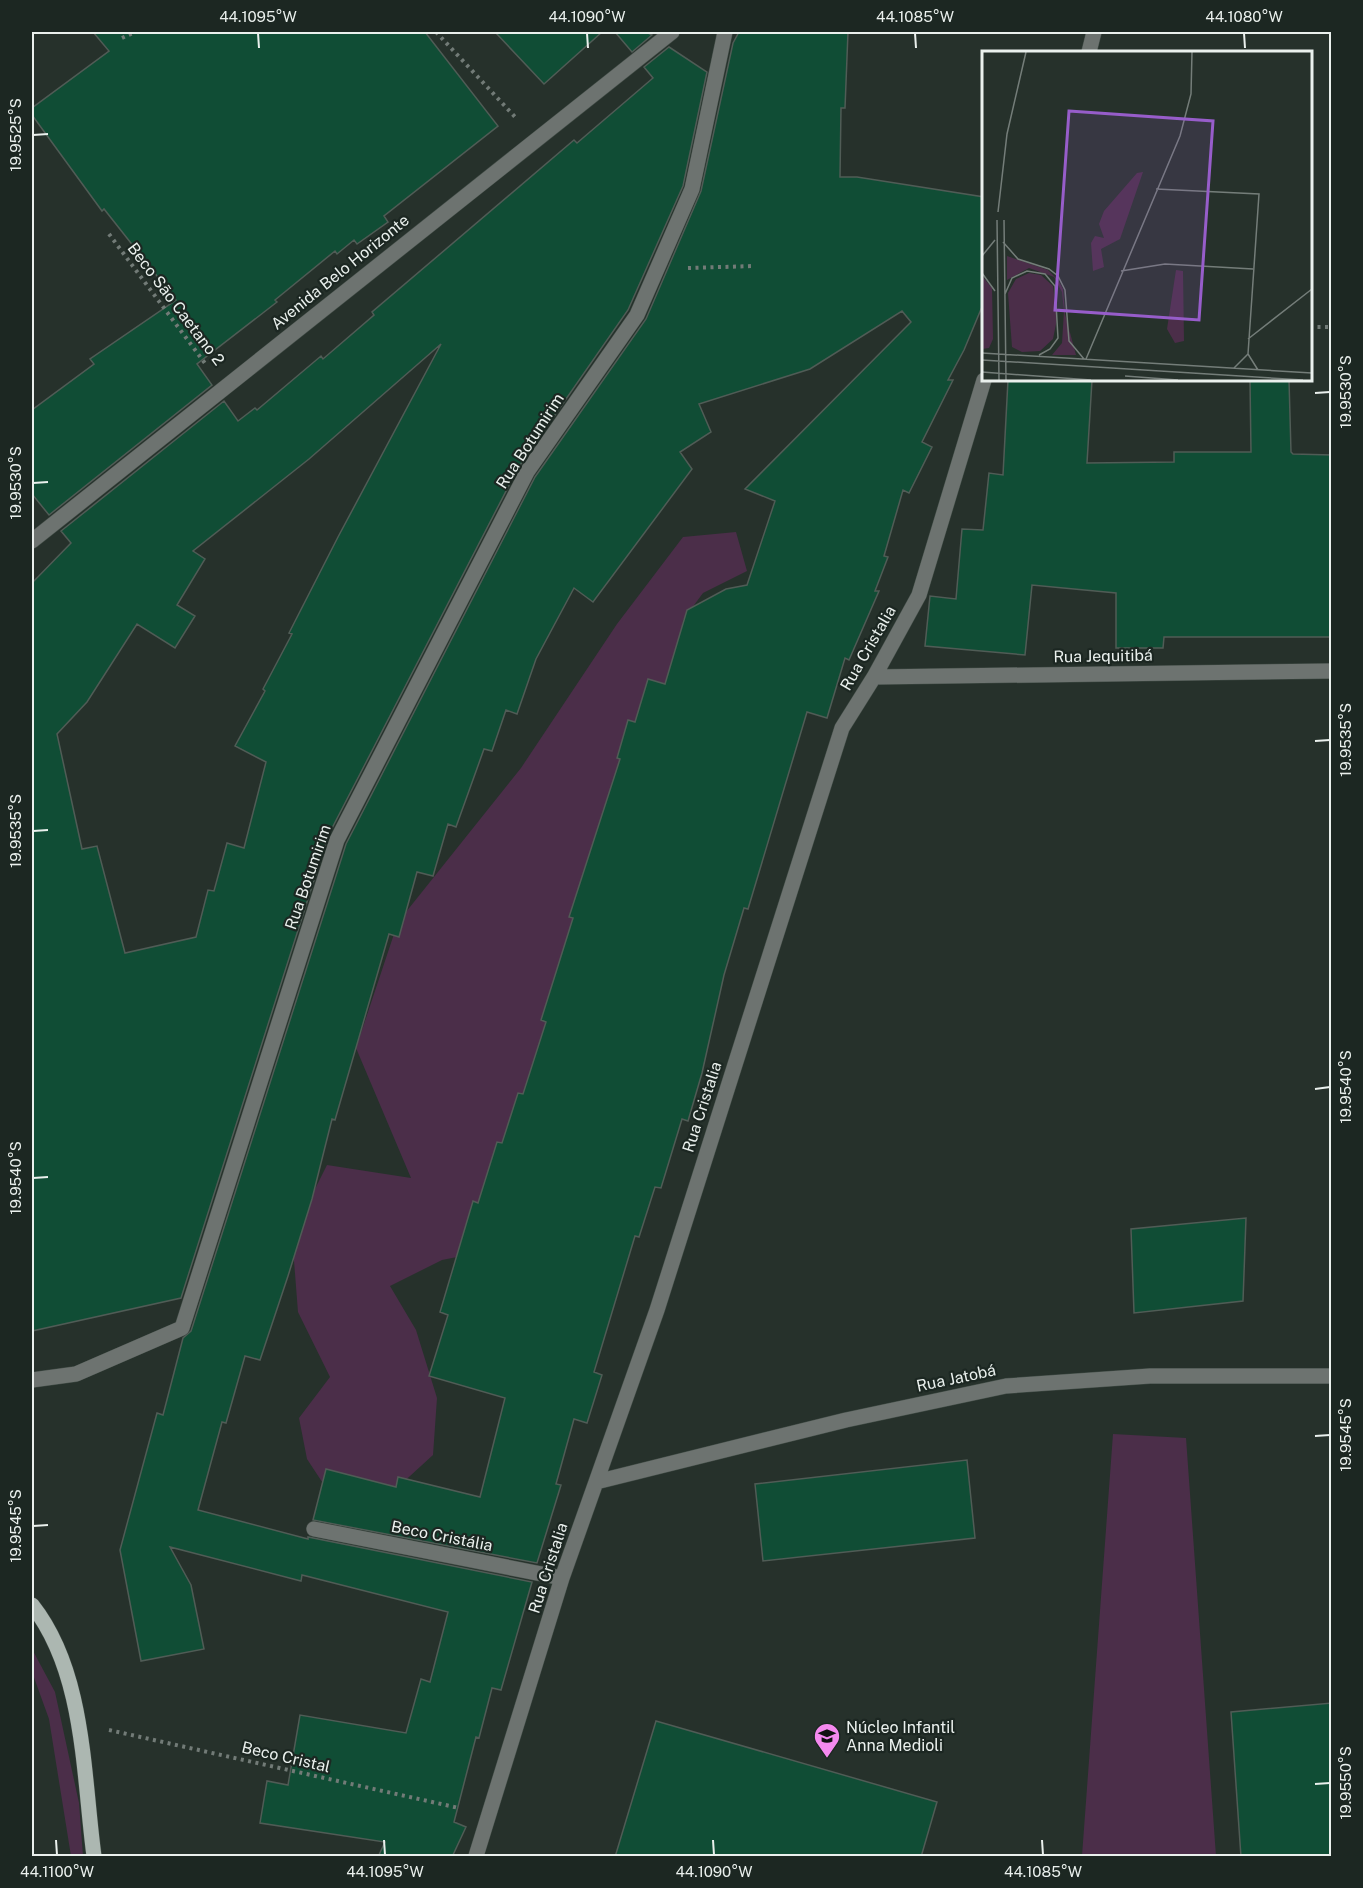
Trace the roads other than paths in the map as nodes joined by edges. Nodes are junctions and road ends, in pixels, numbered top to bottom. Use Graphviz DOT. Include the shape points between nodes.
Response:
graph roads {
  1 [pos="672,32"];
  2 [pos="725,32"];
  3 [pos="1094,32"];
  4 [pos="1089,51"];
  5 [pos="984,381"];
  6 [pos="32,541"];
  7 [pos="1332,671"];
  8 [pos="874,677"];
  9 [pos="1332,1376"];
  10 [pos="32,1380"];
  11 [pos="596,1482"];
  12 [pos="314,1529"];
  13 [pos="562,1578"];
  14 [pos="32,1605"];
  15 [pos="94,1857"];
  16 [pos="476,1857"];
  1 -- 6 [label="street, Avenida Belo Horizonte"];
  2 -- 10 [label="street, Rua Botumirim" via="692,189 637,315 527,472 338,840 182,1328 76,1374"];
  3 -- 4 [label="street"];
  5 -- 8 [label="street, Rua Cristalia" via="919,595"];
  7 -- 8 [label="street, Rua Jequitibá"];
  8 -- 11 [label="street, Rua Cristalia" via="842,728 657,1310"];
  9 -- 11 [label="street, Rua Jatobá" via="1150,1376 1006,1386 846,1420"];
  11 -- 13 [label="street, Rua Cristalia"];
  12 -- 13 [label="street, Beco Cristália"];
  13 -- 16 [label="street, Rua Cristalia"];
  14 -- 15 [label="main road" via="61,1654 74,1693"];
}
